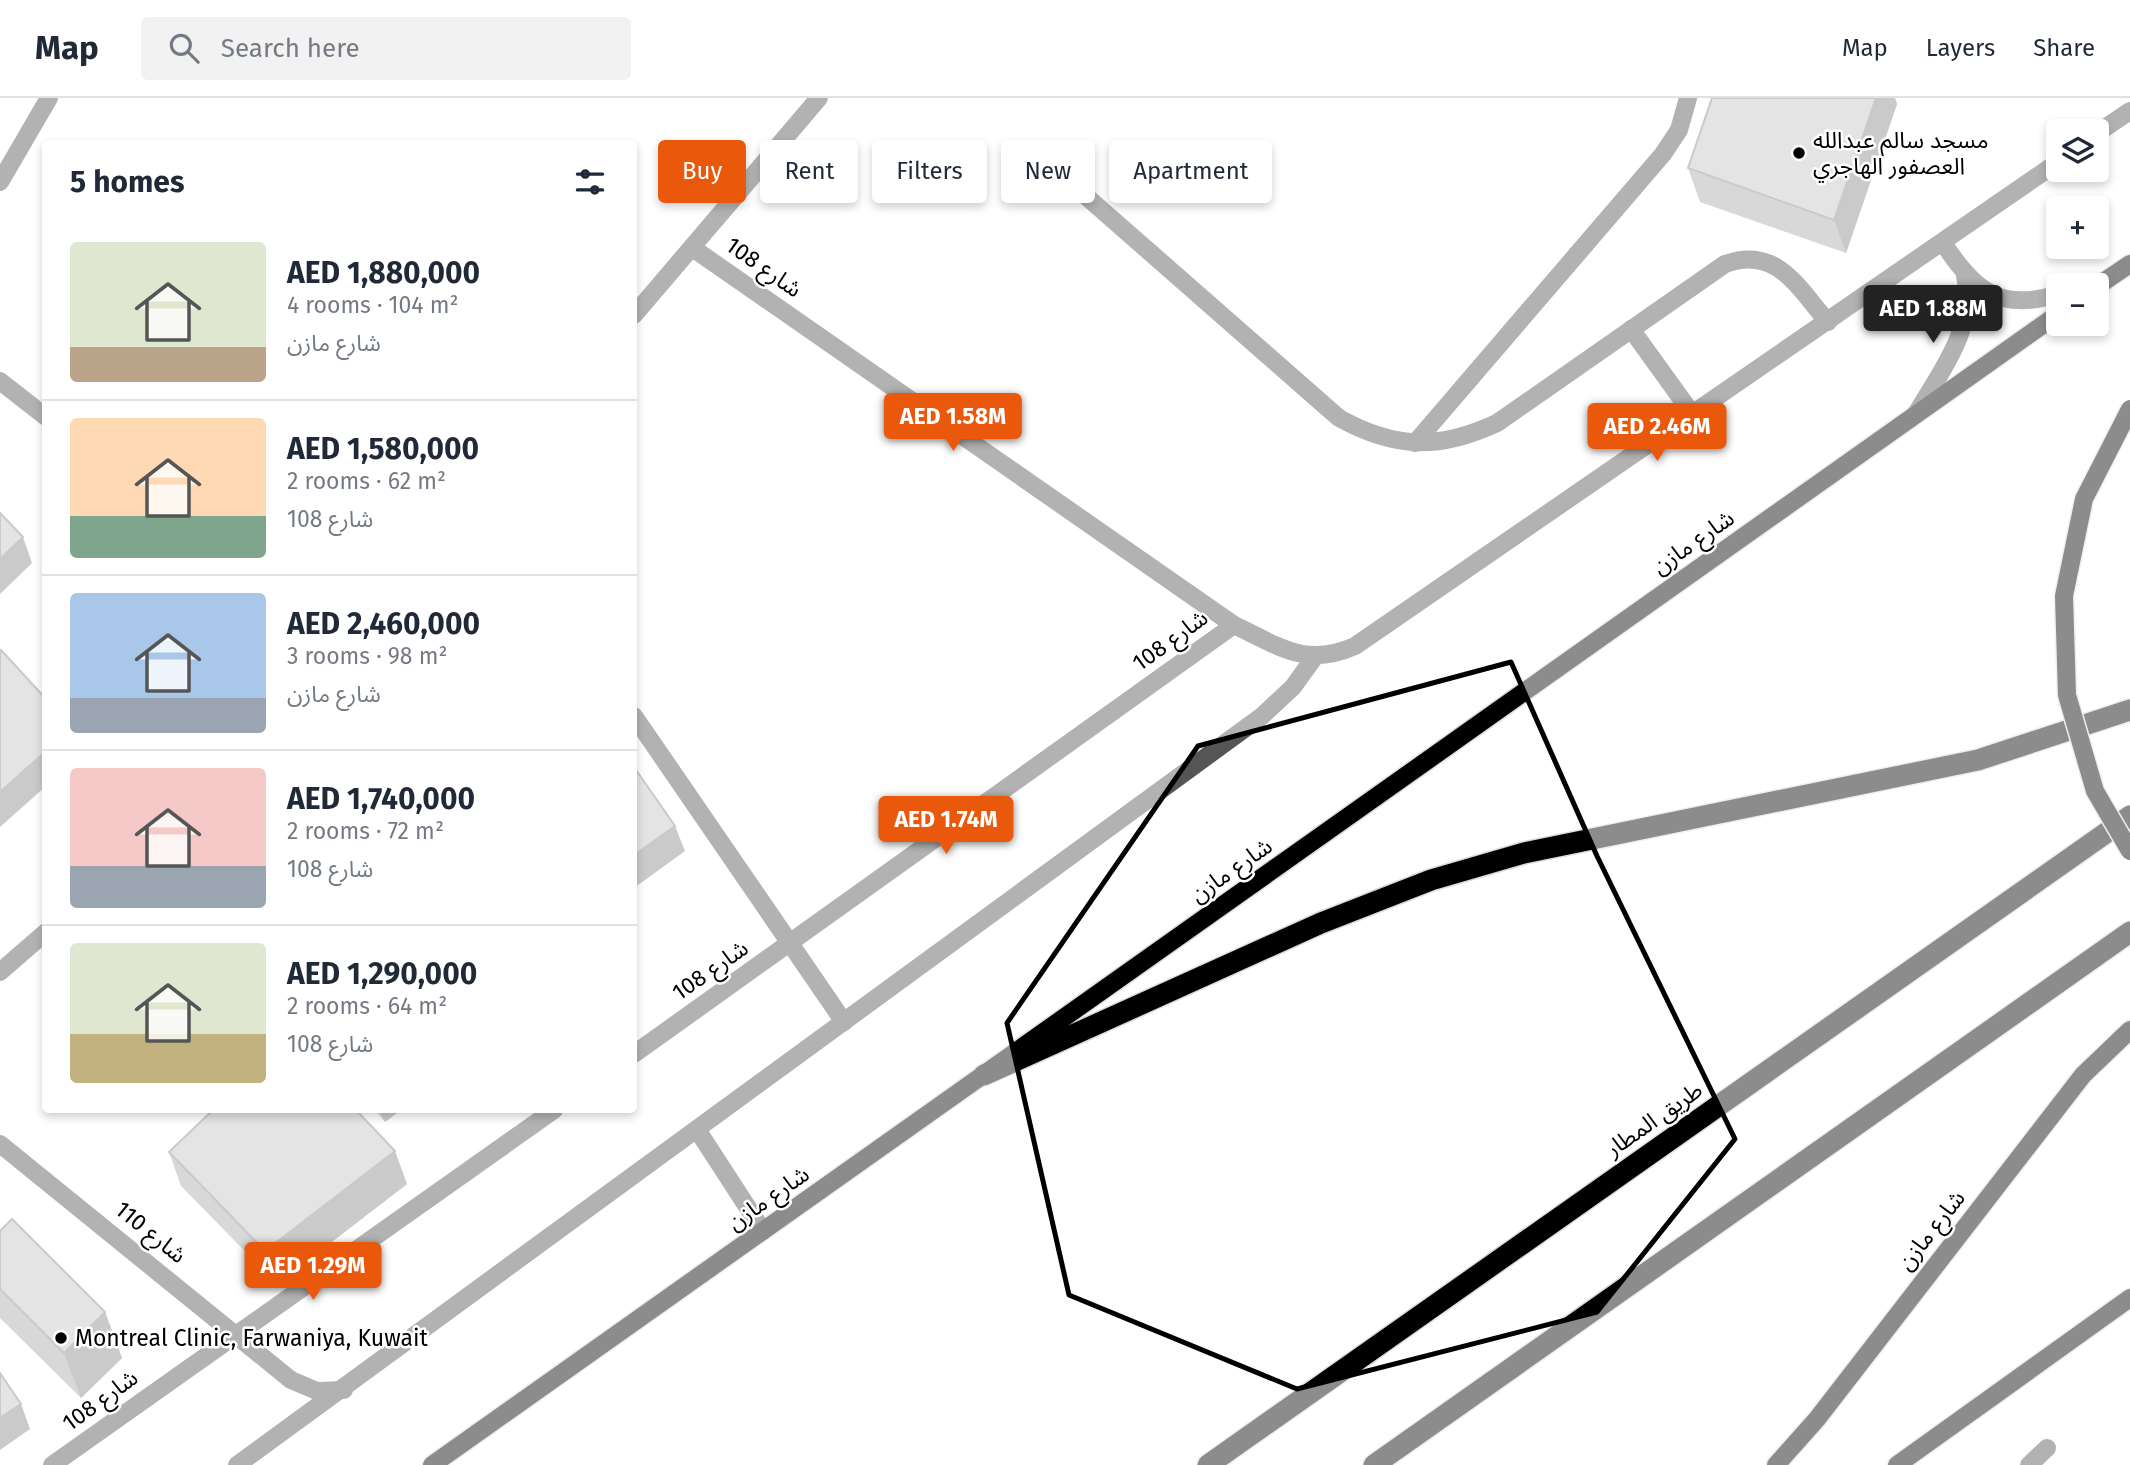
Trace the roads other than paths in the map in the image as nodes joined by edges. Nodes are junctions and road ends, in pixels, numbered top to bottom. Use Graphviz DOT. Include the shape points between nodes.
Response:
graph roads {
  1 [pos="49,98"];
  2 [pos="819,98"];
  3 [pos="1688,98"];
  4 [pos="2130,111"];
  5 [pos="2109,125"];
  6 [pos="2046,170"];
  7 [pos="0,183"];
  8 [pos="1094,203"];
  9 [pos="1943,243"];
  10 [pos="694,248"];
  11 [pos="2130,264"];
  12 [pos="1965,276"];
  13 [pos="2112,276"];
  14 [pos="2109,277"];
  15 [pos="2109,278"];
  16 [pos="2046,296"];
  17 [pos="637,312"];
  18 [pos="1828,322"];
  19 [pos="2046,322"];
  20 [pos="1631,329"];
  21 [pos="0,381"];
  22 [pos="2130,409"];
  23 [pos="42,414"];
  24 [pos="1916,414"];
  25 [pos="1693,415"];
  26 [pos="1415,443"];
  27 [pos="1234,625"];
  28 [pos="1314,658"];
  29 [pos="2130,710"];
  30 [pos="637,720"];
  31 [pos="2130,816"];
  32 [pos="2130,851"];
  33 [pos="2130,932"];
  34 [pos="42,936"];
  35 [pos="790,944"];
  36 [pos="0,972"];
  37 [pos="844,1022"];
  38 [pos="2130,1030"];
  39 [pos="637,1052"];
  40 [pos="984,1075"];
  41 [pos="550,1113"];
  42 [pos="698,1131"];
  43 [pos="0,1144"];
  44 [pos="763,1231"];
  45 [pos="2129,1302"];
  46 [pos="236,1332"];
  47 [pos="344,1390"];
  48 [pos="2047,1448"];
  49 [pos="51,1465"];
  50 [pos="237,1465"];
  51 [pos="432,1465"];
  52 [pos="1208,1465"];
  53 [pos="1374,1465"];
  54 [pos="1776,1465"];
  55 [pos="1897,1465"];
  56 [pos="2029,1465"];
  1 -- 7 [label="street"];
  2 -- 10 [label="street"];
  3 -- 26 [label="street" via="1679,130 1663,154"];
  4 -- 5 [label="street"];
  6 -- 9 [label="street"];
  8 -- 26 [label="street" via="1339,418 1388,440"];
  9 -- 12 [label="street"];
  9 -- 18 [label="street"];
  10 -- 17 [label="street"];
  10 -- 27 [label="street, شارع 108"];
  11 -- 13 [label="main road"];
  12 -- 16 [label="street" via="1981,290 2001,297"];
  12 -- 24 [label="street" via="1970,298 1967,319"];
  13 -- 14 [label="street"];
  13 -- 15 [label="main road"];
  18 -- 20 [label="street" via="1779,267 1753,257 1726,264"];
  18 -- 25 [label="street"];
  19 -- 24 [label="main road, شارع مازن"];
  20 -- 25 [label="street"];
  20 -- 26 [label="street" via="1497,423 1444,442"];
  21 -- 23 [label="street"];
  22 -- 32 [label="main road, bridge" via="2084,499 2064,596 2067,695 2095,791"];
  24 -- 40 [label="main road, شارع مازن"];
  25 -- 28 [label="street" via="1355,646"];
  27 -- 28 [label="street"];
  27 -- 35 [label="street, شارع 108"];
  28 -- 37 [label="street" via="1293,687 1262,716"];
  29 -- 40 [label="highway" via="1978,760 1524,853 1431,880 1321,923"];
  30 -- 35 [label="street"];
  31 -- 52 [label="highway, طريق المطار"];
  33 -- 53 [label="highway"];
  34 -- 36 [label="street"];
  35 -- 37 [label="street"];
  35 -- 39 [label="street, شارع 108"];
  37 -- 42 [label="street"];
  38 -- 54 [label="main road, شارع مازن" via="2083,1075 1817,1419"];
  40 -- 44 [label="main road, شارع مازن"];
  41 -- 46 [label="street, شارع 108"];
  42 -- 44 [label="street"];
  42 -- 47 [label="street"];
  43 -- 46 [label="street, شارع 110"];
  44 -- 51 [label="main road, شارع مازن"];
  45 -- 55 [label="main road"];
  46 -- 47 [label="street, شارع 110" via="291,1380 317,1391"];
  46 -- 49 [label="street, شارع 108"];
  47 -- 50 [label="street"];
  48 -- 56 [label="street"];
}
